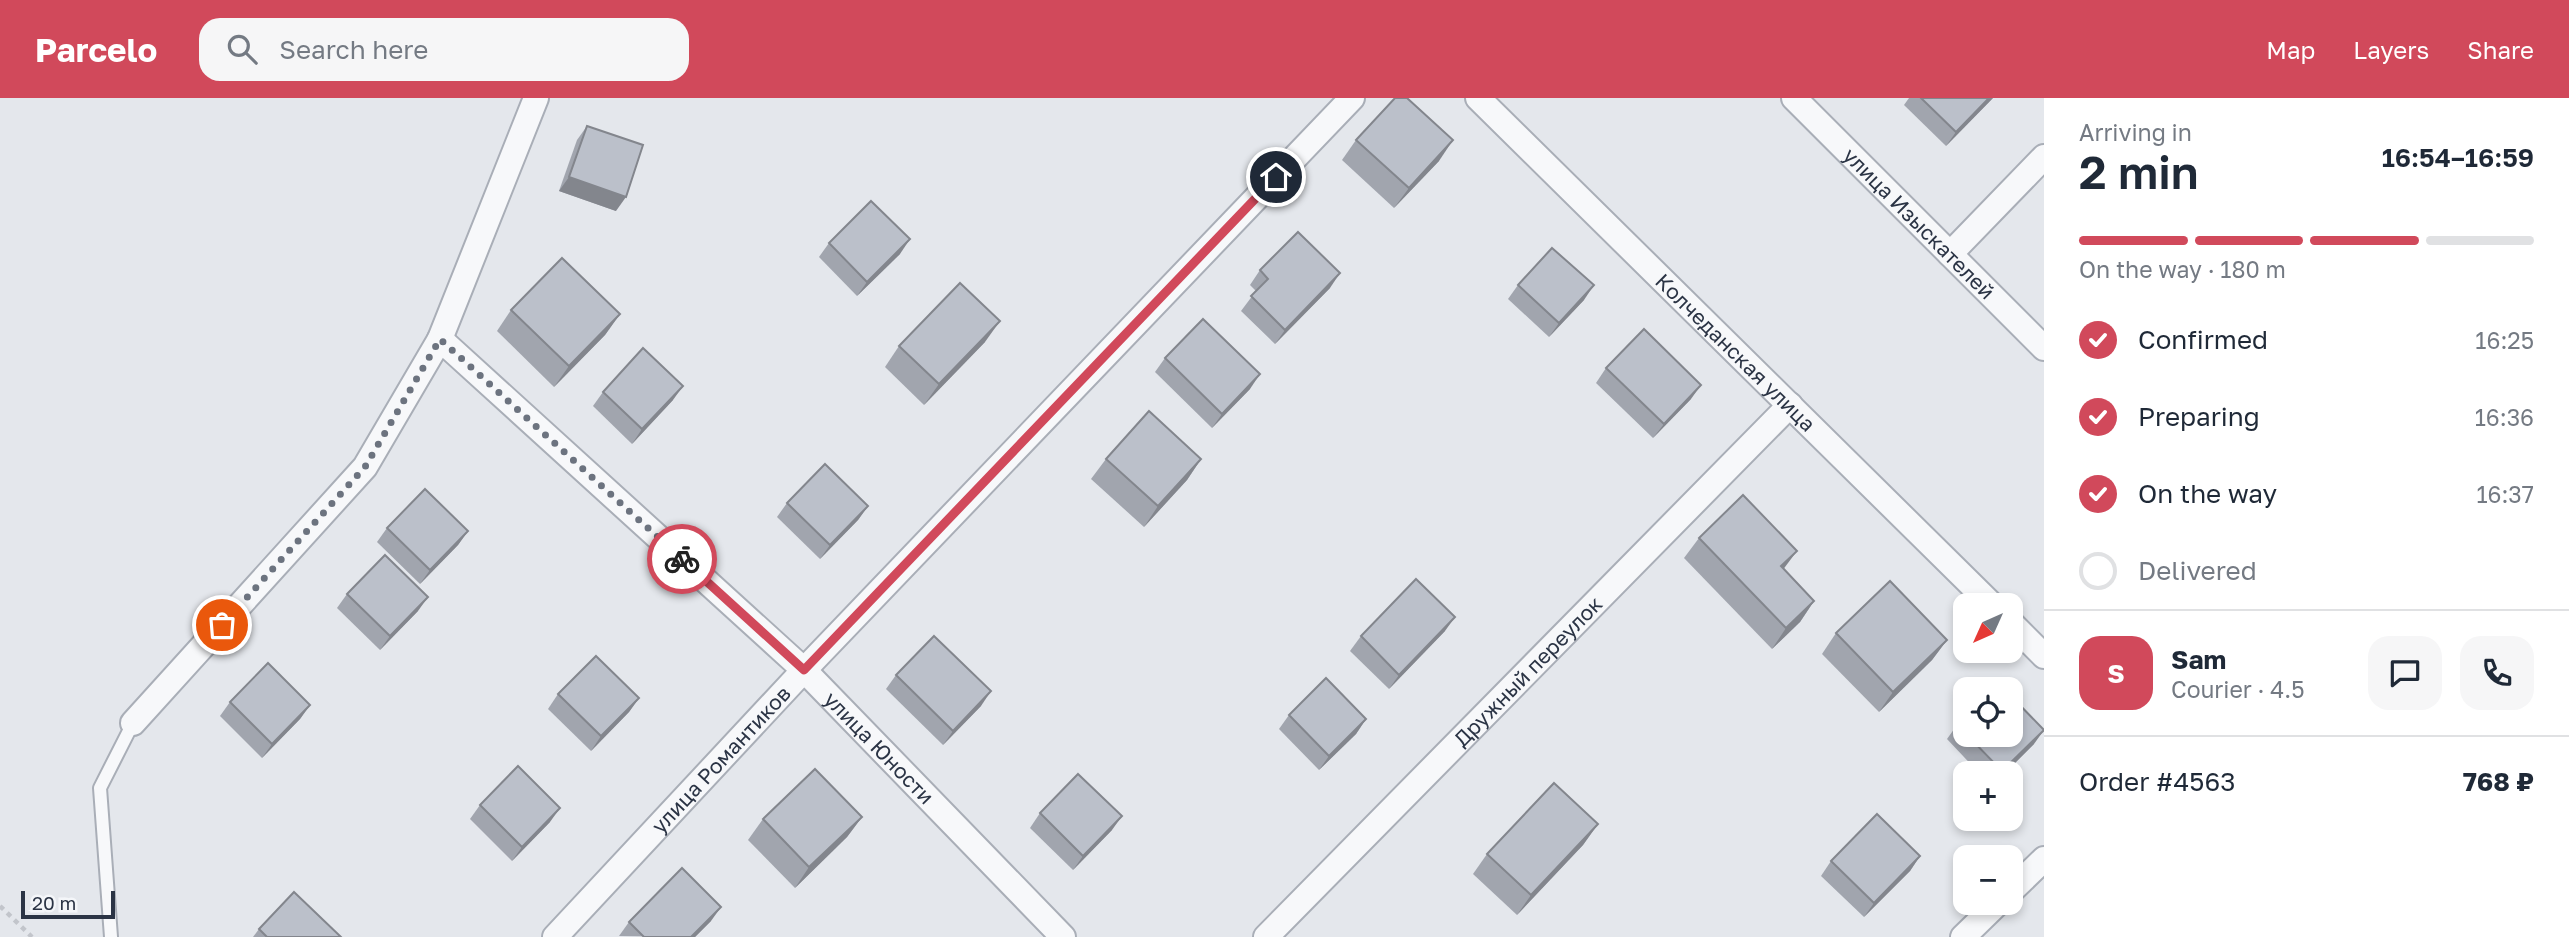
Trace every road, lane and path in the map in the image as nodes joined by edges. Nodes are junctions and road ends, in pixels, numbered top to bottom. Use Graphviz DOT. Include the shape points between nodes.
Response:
graph roads {
  1 [pos="536,98"];
  2 [pos="1352,98"];
  3 [pos="1478,98"];
  4 [pos="1794,98"];
  5 [pos="2044,157"];
  6 [pos="1950,254"];
  7 [pos="440,339"];
  8 [pos="2044,348"];
  9 [pos="1790,405"];
  10 [pos="1980,593"];
  11 [pos="2023,635"];
  12 [pos="2044,656"];
  13 [pos="804,670"];
  14 [pos="133,723"];
  15 [pos="2044,859"];
  16 [pos="2023,879"];
  17 [pos="0,906"];
  18 [pos="1986,915"];
  19 [pos="32,937"];
  20 [pos="111,937"];
  21 [pos="555,937"];
  22 [pos="1063,937"];
  23 [pos="1266,937"];
  24 [pos="1963,937"];
  1 -- 7 [label="street"];
  2 -- 13 [label="street, улица Романтиков"];
  3 -- 9 [label="street, Колчеданская улица"];
  4 -- 6 [label="street, улица Изыскателей"];
  5 -- 6 [label="street"];
  6 -- 8 [label="street, улица Изыскателей"];
  7 -- 13 [label="street, улица Юности"];
  7 -- 14 [label="street" via="365,467"];
  9 -- 10 [label="street, Колчеданская улица"];
  9 -- 23 [label="street, Дружный переулок"];
  11 -- 12 [label="street"];
  13 -- 21 [label="street, улица Романтиков"];
  13 -- 22 [label="street, улица Юности"];
  14 -- 20 [label="lane" via="100,788"];
  15 -- 16 [label="street"];
  17 -- 19 [label="path"];
  18 -- 24 [label="street"];
}
